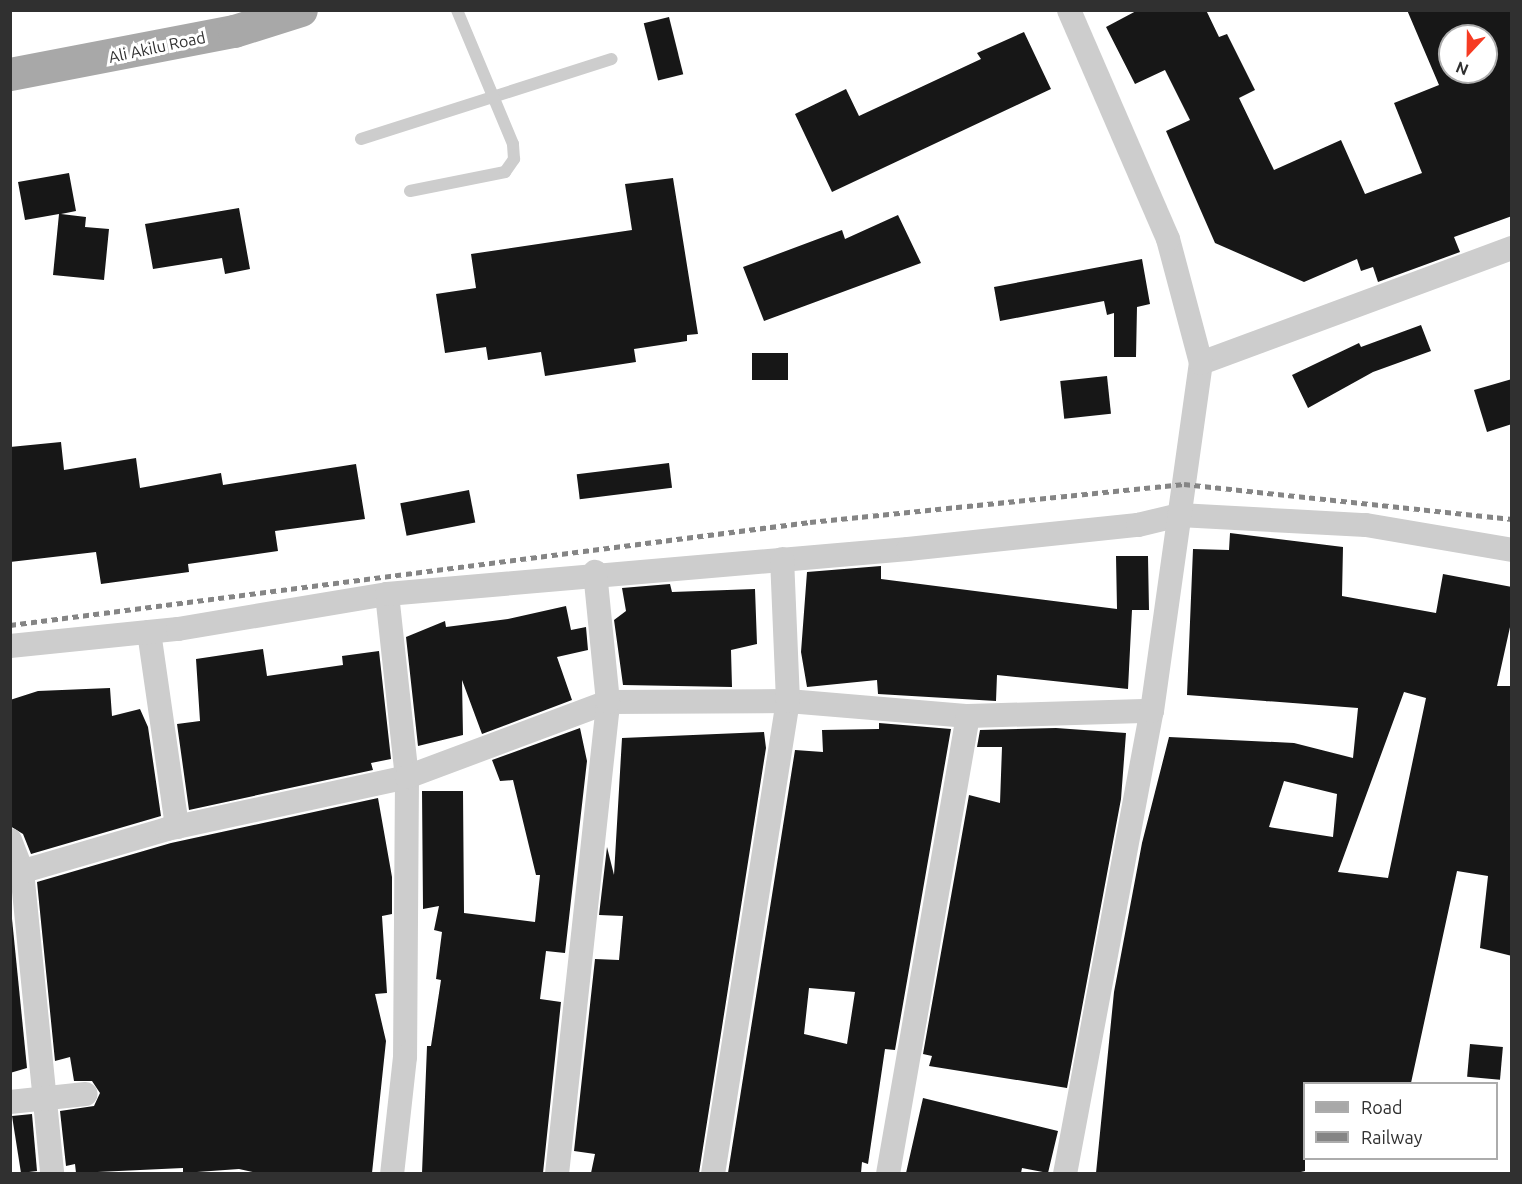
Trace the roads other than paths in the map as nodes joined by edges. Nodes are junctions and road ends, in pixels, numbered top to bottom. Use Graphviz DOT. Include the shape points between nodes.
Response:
graph roads {
  1 [pos="301,10"];
  2 [pos="457,10"];
  3 [pos="1069,10"];
  4 [pos="612,59"];
  5 [pos="10,74"];
  6 [pos="490,97"];
  7 [pos="361,139"];
  8 [pos="410,191"];
  9 [pos="1512,248"];
  10 [pos="1201,363"];
  11 [pos="1179,515"];
  12 [pos="1512,550"];
  13 [pos="782,559"];
  14 [pos="596,572"];
  15 [pos="387,594"];
  16 [pos="149,632"];
  17 [pos="10,646"];
  18 [pos="788,701"];
  19 [pos="608,702"];
  20 [pos="1152,711"];
  21 [pos="968,716"];
  22 [pos="407,777"];
  23 [pos="177,827"];
  24 [pos="10,840"];
  25 [pos="16,873"];
  26 [pos="48,1094"];
  27 [pos="86,1094"];
  28 [pos="10,1102"];
  29 [pos="52,1173"];
  30 [pos="392,1173"];
  31 [pos="557,1173"];
  32 [pos="713,1173"];
  33 [pos="888,1173"];
  34 [pos="1065,1173"];
  1 -- 5 [label="main road, Ali Akilu Road" via="234,31"];
  2 -- 6 [label="lane"];
  3 -- 10 [label="street" via="1168,239"];
  4 -- 6 [label="lane"];
  6 -- 7 [label="lane"];
  6 -- 8 [label="lane" via="513,144 511,167"];
  9 -- 10 [label="street"];
  10 -- 11 [label="street"];
  11 -- 12 [label="street" via="1366,525"];
  11 -- 13 [label="street" via="1138,525"];
  11 -- 20 [label="street"];
  13 -- 14 [label="street"];
  13 -- 18 [label="street"];
  14 -- 15 [label="street"];
  14 -- 19 [label="street"];
  15 -- 16 [label="street"];
  15 -- 22 [label="street"];
  16 -- 17 [label="street"];
  16 -- 23 [label="street"];
  18 -- 19 [label="street"];
  18 -- 21 [label="street"];
  18 -- 32 [label="street"];
  19 -- 22 [label="street"];
  19 -- 31 [label="street"];
  20 -- 21 [label="street"];
  20 -- 34 [label="street"];
  21 -- 33 [label="street"];
  22 -- 23 [label="street"];
  22 -- 30 [label="street" via="405,1057"];
  23 -- 25 [label="street"];
  24 -- 25 [label="street"];
  25 -- 26 [label="street"];
  26 -- 27 [label="street"];
  26 -- 28 [label="street"];
  26 -- 29 [label="street"];
}
